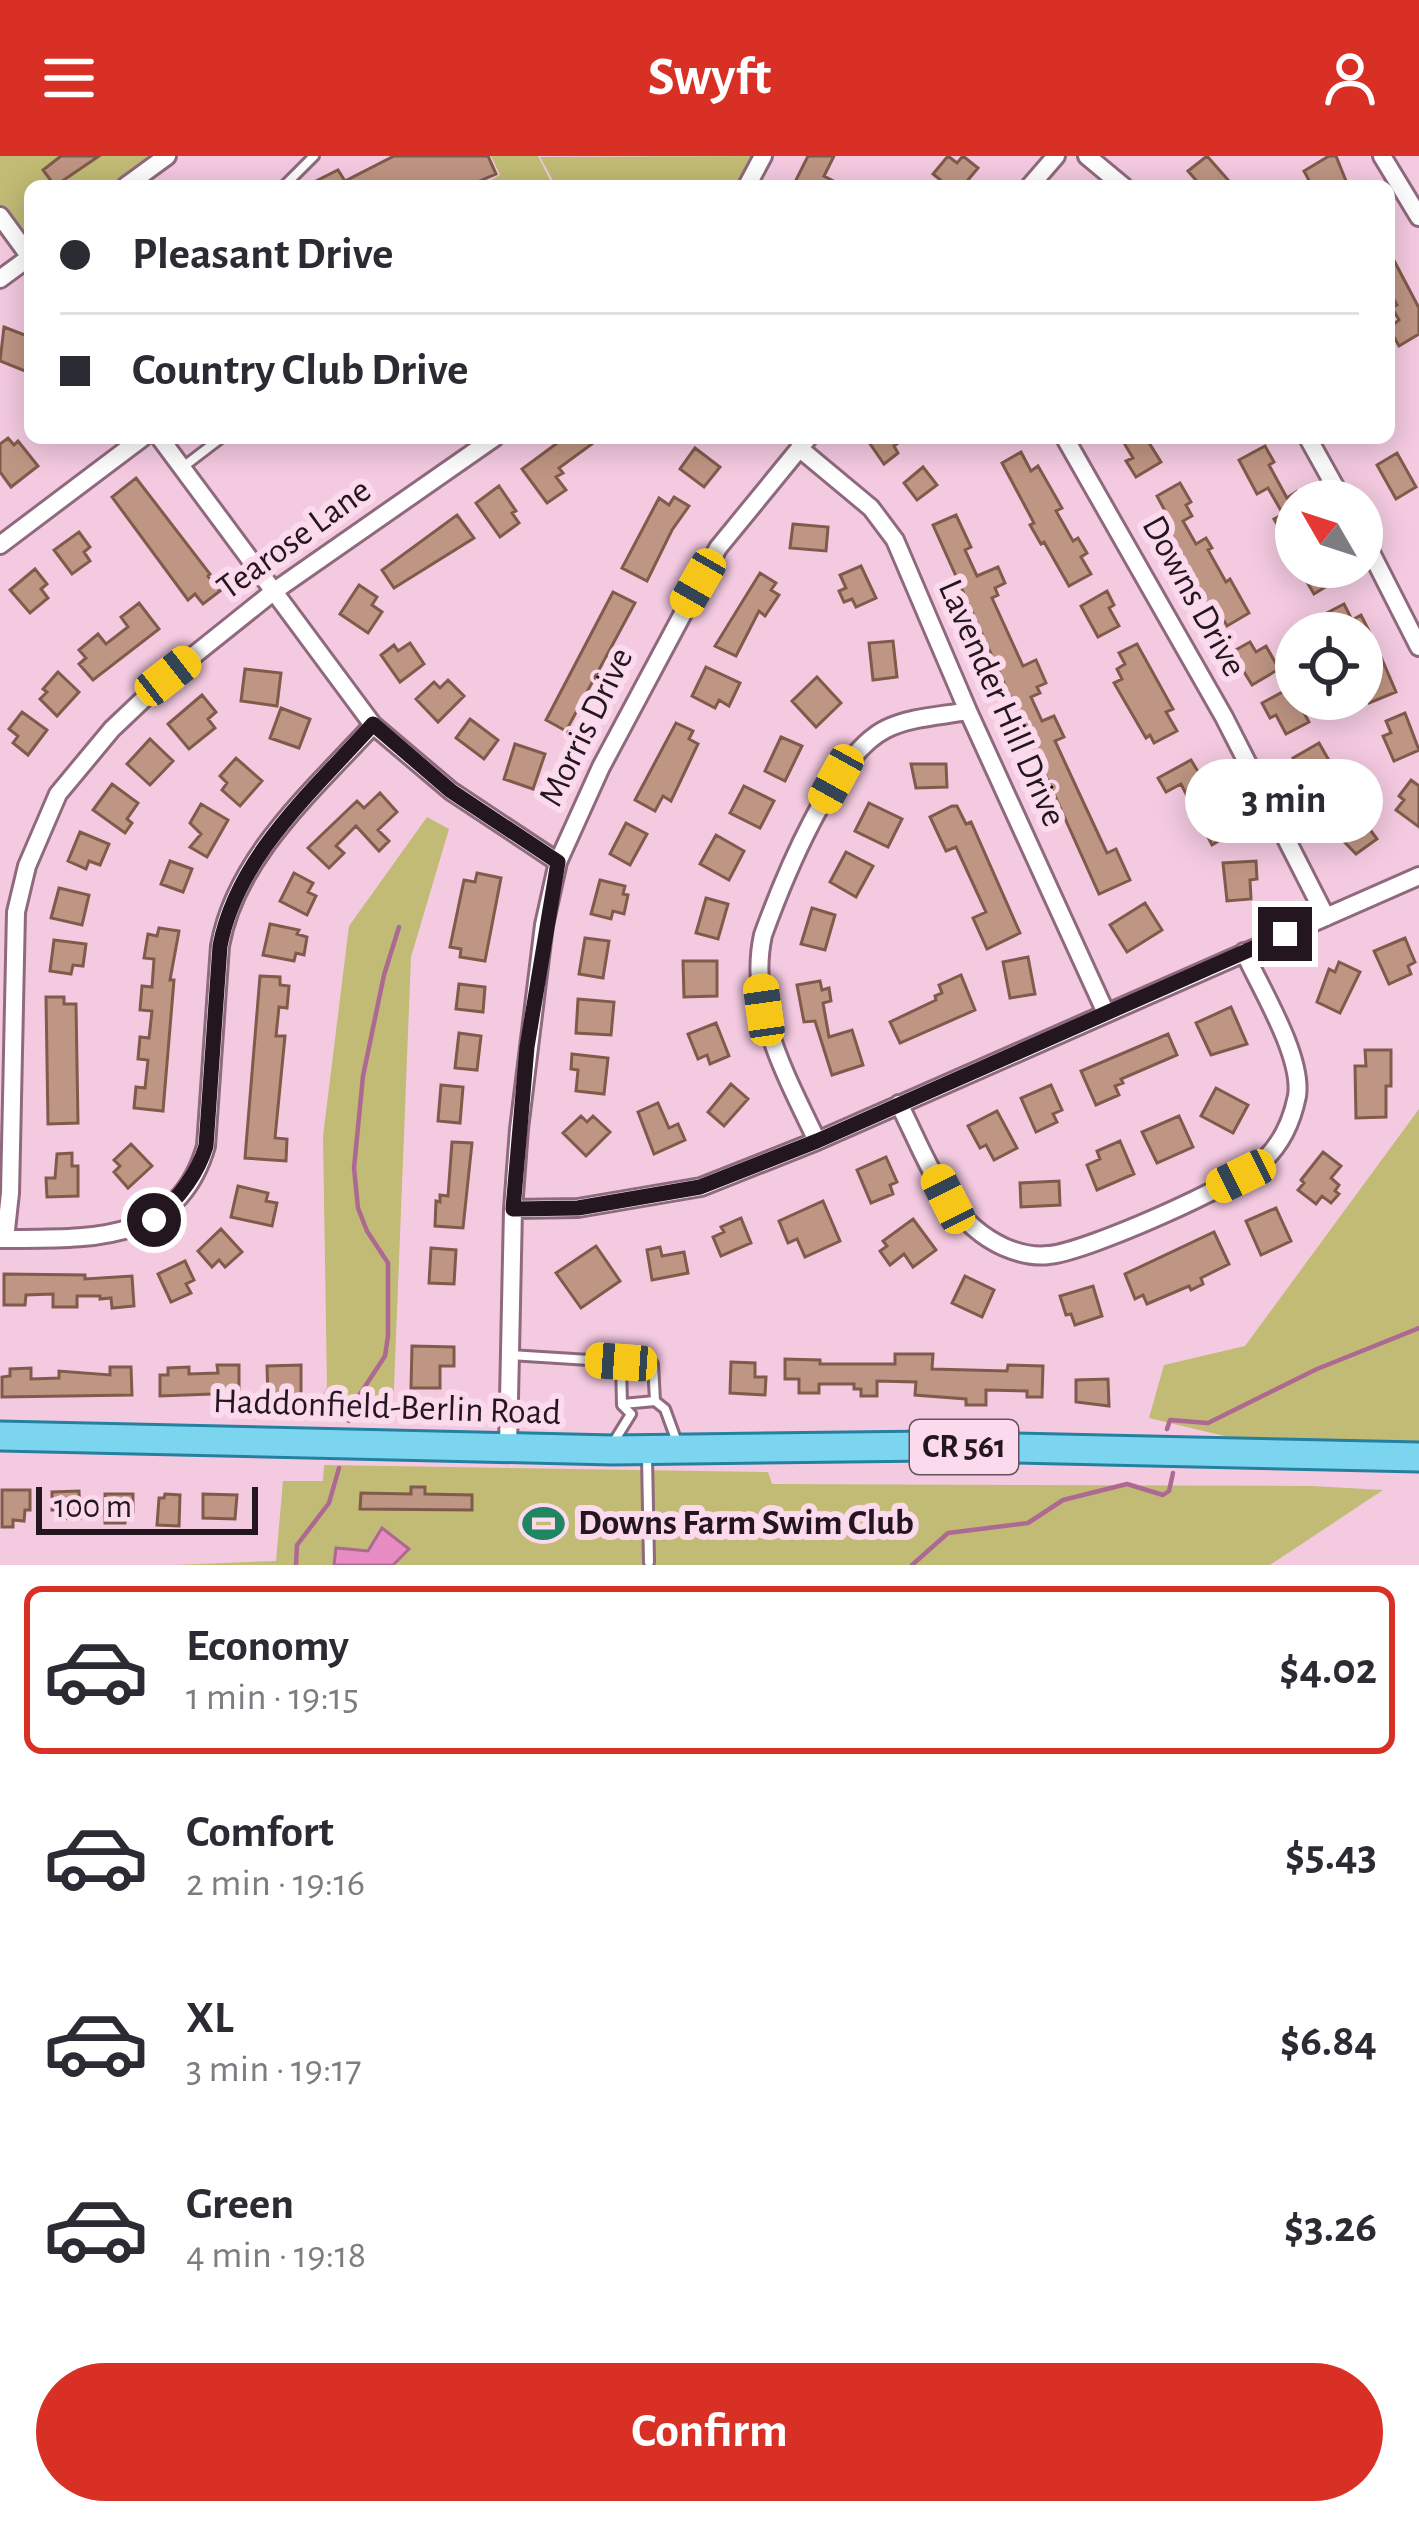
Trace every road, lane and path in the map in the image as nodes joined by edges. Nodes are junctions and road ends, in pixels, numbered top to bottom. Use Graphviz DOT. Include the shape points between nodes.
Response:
graph roads {
  1 [pos="167,156"];
  2 [pos="314,156"];
  3 [pos="1056,156"];
  4 [pos="1087,156"];
  5 [pos="1382,156"];
  6 [pos="134,180"];
  7 [pos="290,180"];
  8 [pos="1035,180"];
  9 [pos="1116,180"];
  10 [pos="0,216"];
  11 [pos="1419,218"];
  12 [pos="24,249"];
  13 [pos="24,262"];
  14 [pos="0,280"];
  15 [pos="134,444"];
  16 [pos="164,444"];
  17 [pos="213,444"];
  18 [pos="485,444"];
  19 [pos="803,444"];
  20 [pos="805,444"];
  21 [pos="1068,444"];
  22 [pos="1311,444"];
  23 [pos="182,468"];
  24 [pos="1331,480"];
  25 [pos="0,545"];
  26 [pos="1383,576"];
  27 [pos="273,592"];
  28 [pos="1419,647"];
  29 [pos="968,711"];
  30 [pos="373,724"];
  31 [pos="558,862"];
  32 [pos="1419,876"];
  33 [pos="1326,916"];
  34 [pos="1244,952"];
  35 [pos="1106,1013"];
  36 [pos="899,1104"];
  37 [pos="817,1141"];
  38 [pos="513,1209"];
  39 [pos="2,1239"];
  40 [pos="510,1355"];
  41 [pos="621,1362"];
  42 [pos="655,1401"];
  43 [pos="622,1405"];
  44 [pos="0,1436"];
  45 [pos="508,1447"];
  46 [pos="647,1449"];
  47 [pos="680,1449"];
  48 [pos="609,1450"];
  49 [pos="1419,1457"];
  50 [pos="649,1562"];
  1 -- 6 [label="street"];
  2 -- 7 [label="lane"];
  3 -- 8 [label="street"];
  4 -- 9 [label="street"];
  5 -- 11 [label="street"];
  10 -- 12 [label="street"];
  13 -- 14 [label="street"];
  15 -- 25 [label="street"];
  16 -- 23 [label="street"];
  17 -- 23 [label="lane"];
  18 -- 27 [label="street, Tearose Lane"];
  19 -- 31 [label="street, Morris Drive" via="718,548"];
  20 -- 29 [label="street, Lavender Hill Drive" via="895,540"];
  21 -- 33 [label="street, Downs Drive"];
  22 -- 24 [label="street"];
  23 -- 27 [label="street"];
  26 -- 28 [label="street"];
  27 -- 30 [label="street"];
  27 -- 39 [label="street, Tearose Lane" via="112,729 46,817 16,911 10,1193"];
  29 -- 35 [label="street, Lavender Hill Drive"];
  29 -- 37 [label="street" via="901,723 854,754 768,922 759,956 764,1010"];
  30 -- 31 [label="street" via="451,791"];
  30 -- 39 [label="street" via="254,861 225,918 206,1146 184,1189 134,1230"];
  31 -- 38 [label="street, Morris Drive" via="527,1047"];
  32 -- 33 [label="street"];
  33 -- 34 [label="street"];
  34 -- 35 [label="street"];
  34 -- 36 [label="street" via="1292,1056 1298,1093 1288,1131 1262,1162 1168,1211 1071,1251 1007,1248 958,1216"];
  35 -- 36 [label="street"];
  36 -- 37 [label="street"];
  37 -- 38 [label="street" via="658,1197"];
  38 -- 40 [label="street, Morris Drive"];
  40 -- 41 [label="lane"];
  40 -- 45 [label="street, Morris Drive"];
  41 -- 42 [label="lane" via="645,1355 653,1364"];
  41 -- 43 [label="lane"];
  42 -- 43 [label="lane"];
  42 -- 47 [label="lane"];
  43 -- 48 [label="lane" via="631,1414"];
  44 -- 45 [label="main road, Haddonfield-Berlin Road / CR 561"];
  45 -- 48 [label="main road, Haddonfield-Berlin Road / CR 561"];
  46 -- 47 [label="main road, Haddonfield-Berlin Road / CR 561"];
  46 -- 48 [label="main road, Haddonfield-Berlin Road / CR 561"];
  46 -- 50 [label="lane"];
  47 -- 49 [label="main road, Haddonfield-Berlin Road / CR 561"];
}
